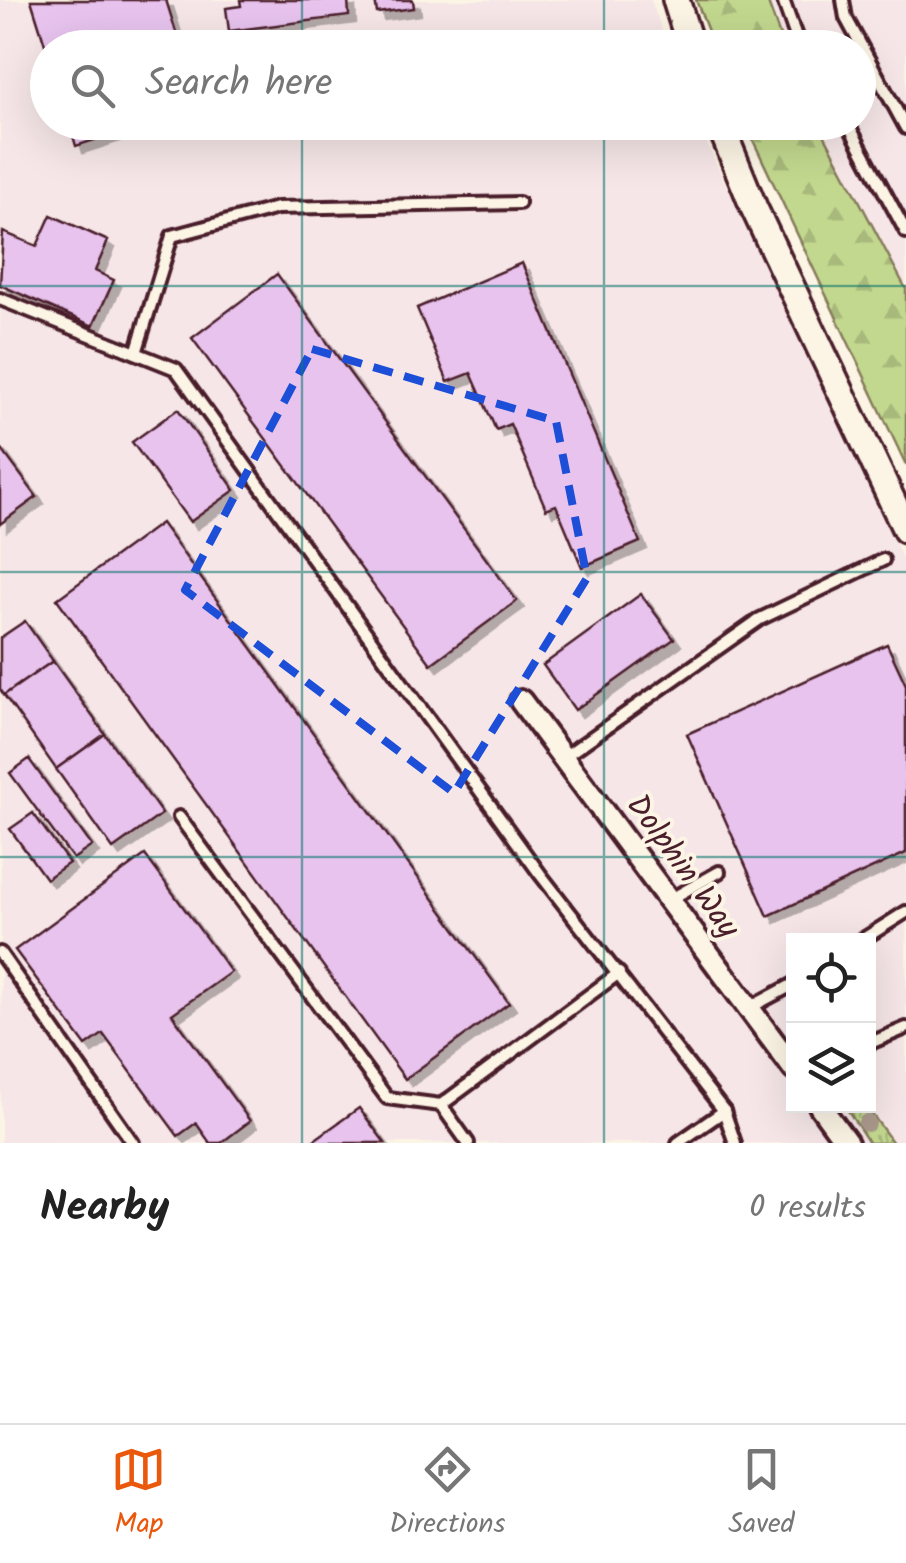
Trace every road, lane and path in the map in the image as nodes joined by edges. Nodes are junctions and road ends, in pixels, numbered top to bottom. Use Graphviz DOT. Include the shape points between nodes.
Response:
graph roads {
  1 [pos="676,0"];
  2 [pos="783,0"];
  3 [pos="843,0"];
  4 [pos="685,30"];
  5 [pos="794,30"];
  6 [pos="853,30"];
  7 [pos="876,73"];
  8 [pos="906,128"];
  9 [pos="726,140"];
  10 [pos="856,140"];
  11 [pos="519,203"];
  12 [pos="906,232"];
  13 [pos="0,299"];
  14 [pos="136,352"];
  15 [pos="906,530"];
  16 [pos="883,560"];
  17 [pos="521,701"];
  18 [pos="564,757"];
  19 [pos="179,817"];
  20 [pos="718,872"];
  21 [pos="669,900"];
  22 [pos="906,912"];
  23 [pos="872,933"];
  24 [pos="0,953"];
  25 [pos="619,973"];
  26 [pos="786,988"];
  27 [pos="748,1008"];
  28 [pos="906,1028"];
  29 [pos="876,1041"];
  30 [pos="786,1059"];
  31 [pos="441,1105"];
  32 [pos="724,1111"];
  33 [pos="825,1113"];
  34 [pos="134,1143"];
  35 [pos="468,1143"];
  36 [pos="678,1143"];
  37 [pos="735,1143"];
  38 [pos="846,1143"];
  1 -- 4 [label="street"];
  2 -- 5 [label="lane"];
  3 -- 6 [label="lane"];
  7 -- 8 [label="lane"];
  9 -- 15 [label="street"];
  10 -- 12 [label="lane"];
  11 -- 14 [label="lane" via="277,208 172,236"];
  13 -- 14 [label="lane"];
  14 -- 25 [label="lane" via="176,368 540,874"];
  16 -- 18 [label="lane" via="760,619"];
  17 -- 18 [label="street, Dolphin Way"];
  18 -- 21 [label="street, Dolphin Way"];
  19 -- 31 [label="lane" via="387,1098"];
  20 -- 21 [label="lane"];
  21 -- 27 [label="street, Dolphin Way"];
  22 -- 23 [label="lane"];
  24 -- 34 [label="lane"];
  25 -- 31 [label="lane"];
  25 -- 32 [label="lane"];
  26 -- 27 [label="lane"];
  27 -- 30 [label="street, Dolphin Way"];
  28 -- 29 [label="lane"];
  31 -- 35 [label="lane"];
  32 -- 36 [label="lane"];
  32 -- 37 [label="lane"];
  33 -- 38 [label="street"];
}
